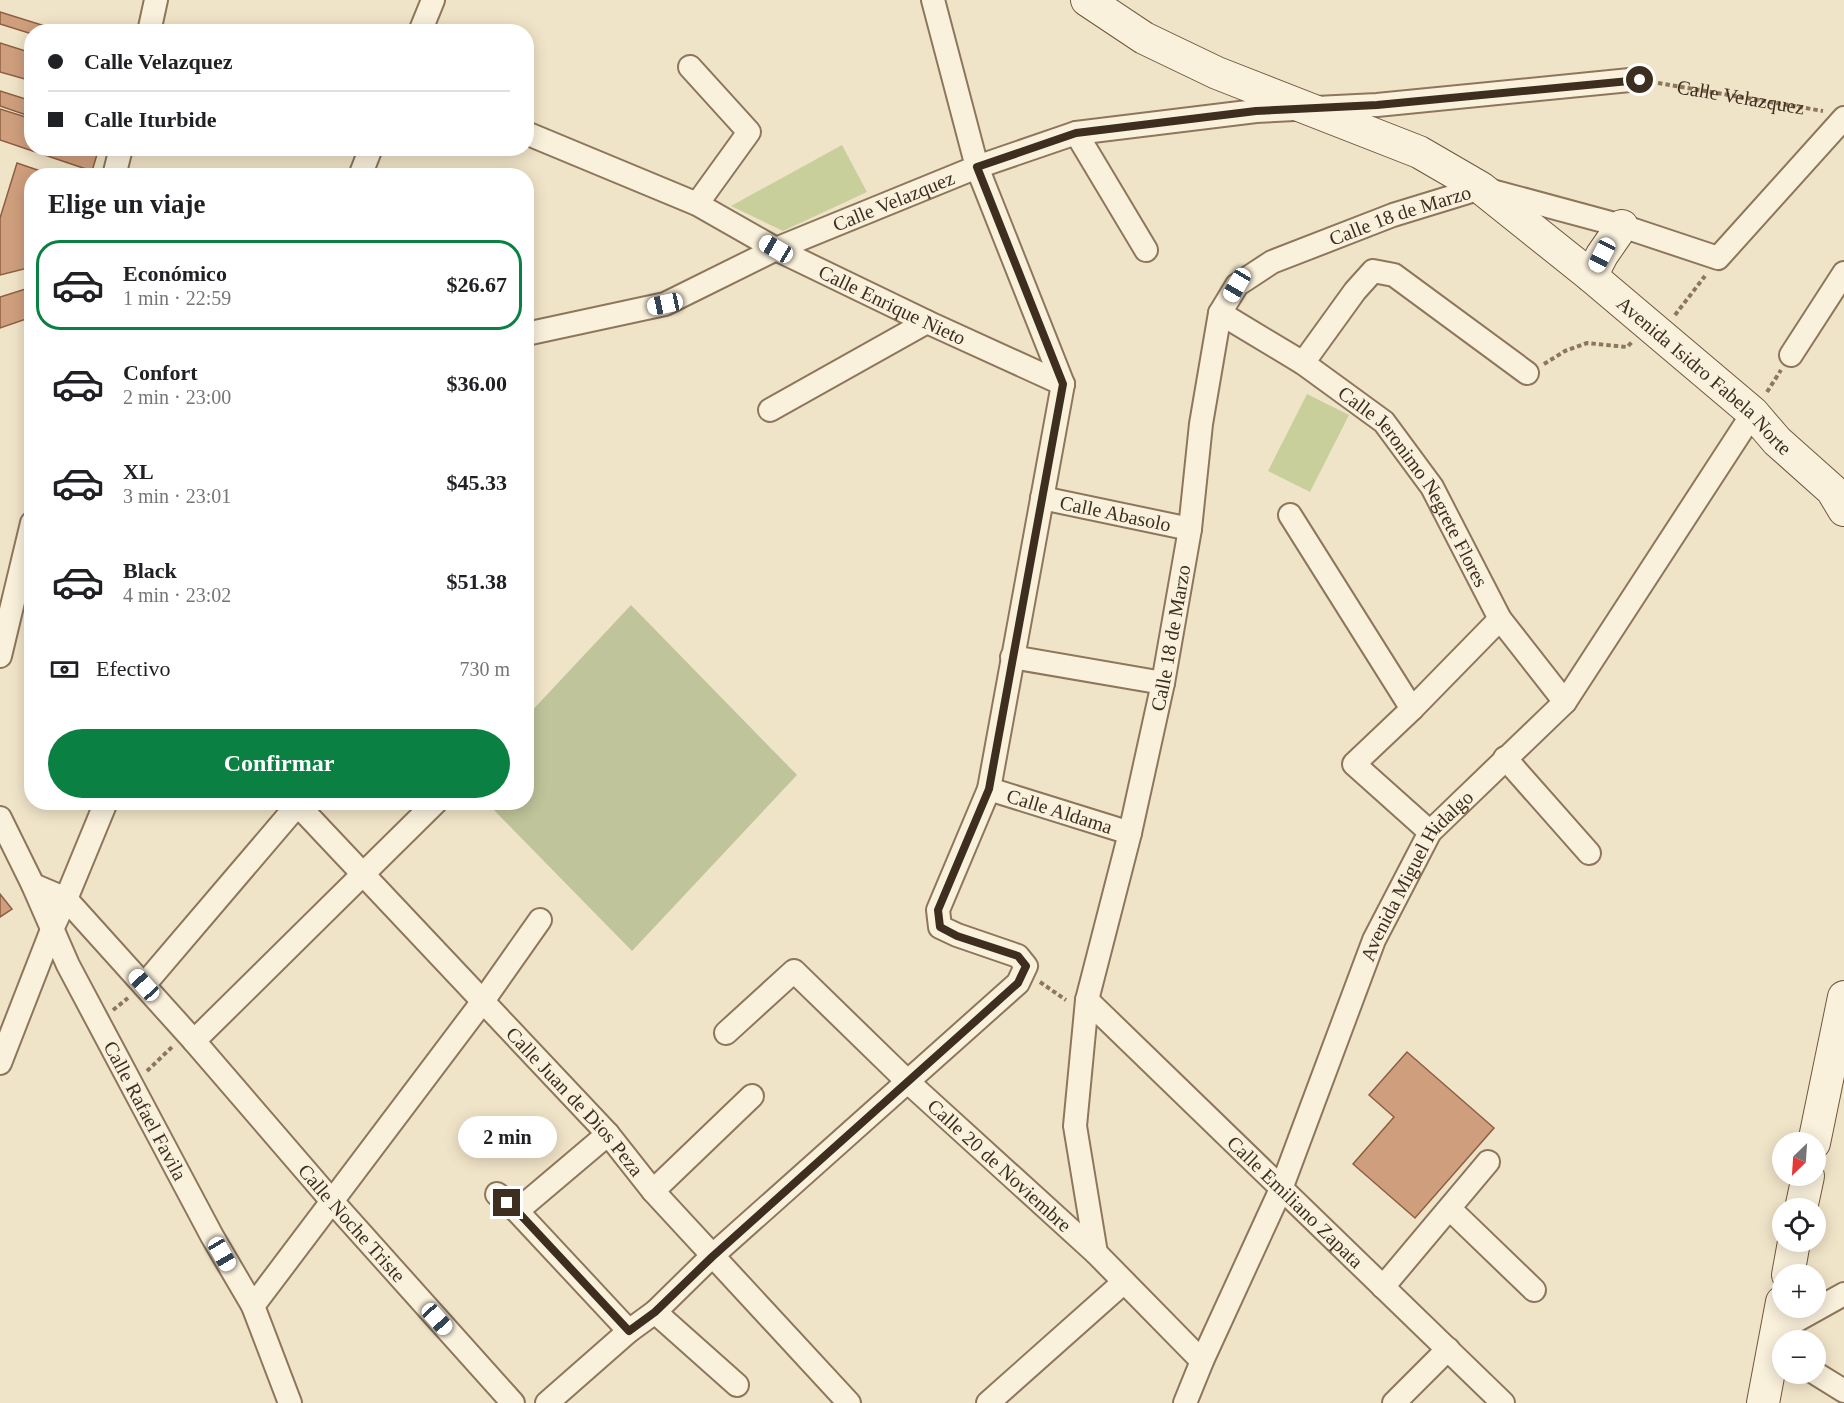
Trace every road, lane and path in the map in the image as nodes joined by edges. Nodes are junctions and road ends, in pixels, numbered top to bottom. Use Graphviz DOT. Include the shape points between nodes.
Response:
graph roads {
  1 [pos="156,0"];
  2 [pos="433,0"];
  3 [pos="933,0"];
  4 [pos="1087,0"];
  5 [pos="151,24"];
  6 [pos="423,24"];
  7 [pos="690,66"];
  8 [pos="1640,80"];
  9 [pos="1309,109"];
  10 [pos="1838,115"];
  11 [pos="1076,133"];
  12 [pos="534,136"];
  13 [pos="977,167"];
  14 [pos="1481,188"];
  15 [pos="697,204"];
  16 [pos="1622,226"];
  17 [pos="776,249"];
  18 [pos="1146,250"];
  19 [pos="1718,258"];
  20 [pos="1844,273"];
  21 [pos="1591,276"];
  22 [pos="1220,313"];
  23 [pos="927,322"];
  24 [pos="1656,330"];
  25 [pos="534,332"];
  26 [pos="1791,355"];
  27 [pos="1303,363"];
  28 [pos="1527,373"];
  29 [pos="1063,384"];
  30 [pos="770,410"];
  31 [pos="1753,413"];
  32 [pos="1042,498"];
  33 [pos="1844,510"];
  34 [pos="1290,515"];
  35 [pos="1190,529"];
  36 [pos="24,556"];
  37 [pos="1500,619"];
  38 [pos="0,656"];
  39 [pos="1012,657"];
  40 [pos="1163,683"];
  41 [pos="1565,702"];
  42 [pos="1412,709"];
  43 [pos="1505,758"];
  44 [pos="989,789"];
  45 [pos="103,810"];
  46 [pos="291,810"];
  47 [pos="304,810"];
  48 [pos="428,810"];
  49 [pos="0,818"];
  50 [pos="1430,832"];
  51 [pos="1130,833"];
  52 [pos="1589,854"];
  53 [pos="363,873"];
  54 [pos="33,885"];
  55 [pos="66,899"];
  56 [pos="540,920"];
  57 [pos="53,927"];
  58 [pos="1025,968"];
  59 [pos="144,985"];
  60 [pos="1844,997"];
  61 [pos="483,1001"];
  62 [pos="1087,1007"];
  63 [pos="726,1033"];
  64 [pos="191,1037"];
  65 [pos="0,1063"];
  66 [pos="142,1075"];
  67 [pos="907,1082"];
  68 [pos="753,1096"];
  69 [pos="1816,1132"];
  70 [pos="608,1134"];
  71 [pos="1488,1162"];
  72 [pos="1281,1189"];
  73 [pos="653,1191"];
  74 [pos="497,1194"];
  75 [pos="331,1200"];
  76 [pos="1450,1209"];
  77 [pos="517,1211"];
  78 [pos="1096,1252"];
  79 [pos="712,1257"];
  80 [pos="1124,1282"];
  81 [pos="1383,1287"];
  82 [pos="1534,1290"];
  83 [pos="1844,1294"];
  84 [pos="253,1306"];
  85 [pos="655,1312"];
  86 [pos="1783,1330"];
  87 [pos="629,1331"];
  88 [pos="1448,1349"];
  89 [pos="1202,1361"];
  90 [pos="1772,1361"];
  91 [pos="1826,1381"];
  92 [pos="737,1385"];
  93 [pos="1844,1393"];
  94 [pos="291,1403"];
  95 [pos="513,1403"];
  96 [pos="547,1403"];
  97 [pos="849,1403"];
  98 [pos="988,1403"];
  99 [pos="1185,1403"];
  100 [pos="1394,1403"];
  101 [pos="1503,1403"];
  102 [pos="1763,1403"];
  103 [pos="1835,1403"];
  1 -- 5 [label="street"];
  2 -- 6 [label="street"];
  3 -- 13 [label="street"];
  4 -- 9 [label="main road, Avenida Isidro Fabela Norte" via="1144,39"];
  7 -- 15 [label="street" via="749,132"];
  8 -- 9 [label="street, Calle Velazquez"];
  8 -- 10 [label="path, Calle Velazquez"];
  9 -- 11 [label="street, Calle Velazquez" via="1256,111"];
  9 -- 14 [label="main road, Avenida Isidro Fabela Norte" via="1419,152"];
  10 -- 19 [label="street"];
  11 -- 13 [label="street, Calle Velazquez"];
  11 -- 18 [label="street"];
  12 -- 15 [label="street, Calle Enrique Nieto"];
  13 -- 17 [label="street, Calle Velazquez"];
  13 -- 29 [label="street"];
  14 -- 16 [label="street"];
  14 -- 21 [label="main road, Avenida Isidro Fabela Norte"];
  14 -- 22 [label="street, Calle 18 de Marzo" via="1393,215 1272,262 1237,285"];
  15 -- 17 [label="street, Calle Enrique Nieto"];
  16 -- 19 [label="street"];
  16 -- 21 [label="main road"];
  17 -- 23 [label="street, Calle Enrique Nieto"];
  17 -- 25 [label="street, Calle Velazquez" via="665,304"];
  19 -- 24 [label="path"];
  20 -- 26 [label="street"];
  21 -- 24 [label="main road, Avenida Isidro Fabela Norte"];
  22 -- 27 [label="street, Calle Jeronimo Negrete Flores"];
  22 -- 35 [label="street, Calle 18 de Marzo" via="1201,424"];
  23 -- 29 [label="street, Calle Enrique Nieto"];
  23 -- 30 [label="street"];
  24 -- 28 [label="path" via="1627,346 1587,343"];
  24 -- 31 [label="main road, Avenida Isidro Fabela Norte"];
  26 -- 31 [label="path"];
  27 -- 28 [label="street" via="1373,271 1394,275"];
  27 -- 37 [label="street, Calle Jeronimo Negrete Flores" via="1384,422 1432,487"];
  29 -- 32 [label="street"];
  31 -- 33 [label="main road, Avenida Isidro Fabela Norte" via="1832,490"];
  31 -- 41 [label="street, Avenida Miguel Hidalgo"];
  32 -- 35 [label="street, Calle Abasolo"];
  32 -- 39 [label="street"];
  34 -- 42 [label="street"];
  35 -- 40 [label="street, Calle 18 de Marzo"];
  36 -- 38 [label="street"];
  37 -- 41 [label="street, Calle Jeronimo Negrete Flores"];
  37 -- 42 [label="street"];
  39 -- 40 [label="street"];
  39 -- 44 [label="street"];
  40 -- 51 [label="street, Calle 18 de Marzo"];
  41 -- 43 [label="street, Avenida Miguel Hidalgo"];
  42 -- 50 [label="street" via="1354,764"];
  43 -- 50 [label="street, Avenida Miguel Hidalgo"];
  43 -- 52 [label="street"];
  44 -- 51 [label="street, Calle Aldama"];
  44 -- 58 [label="street" via="938,910 940,927 1018,956"];
  45 -- 55 [label="street"];
  46 -- 59 [label="street"];
  47 -- 53 [label="street, Calle Juan de Dios Peza"];
  48 -- 53 [label="street"];
  49 -- 54 [label="street, Calle Rafael Favila"];
  50 -- 72 [label="street, Avenida Miguel Hidalgo" via="1374,940"];
  51 -- 62 [label="street, Calle 18 de Marzo"];
  53 -- 61 [label="street, Calle Juan de Dios Peza"];
  53 -- 64 [label="street"];
  54 -- 55 [label="street, Calle Noche Triste"];
  54 -- 57 [label="street, Calle Rafael Favila"];
  55 -- 57 [label="street"];
  55 -- 59 [label="street, Calle Noche Triste"];
  56 -- 61 [label="street"];
  57 -- 65 [label="street"];
  57 -- 84 [label="street, Calle Rafael Favila" via="68,965"];
  58 -- 62 [label="path"];
  58 -- 67 [label="street" via="1018,983"];
  59 -- 64 [label="street, Calle Noche Triste"];
  60 -- 69 [label="main road"];
  61 -- 70 [label="street, Calle Juan de Dios Peza"];
  61 -- 75 [label="street"];
  62 -- 72 [label="street, Calle Emiliano Zapata"];
  62 -- 78 [label="street, Calle 18 de Marzo" via="1075,1126"];
  63 -- 67 [label="street, Calle 20 de Noviembre" via="794,971"];
  64 -- 66 [label="path"];
  64 -- 75 [label="street, Calle Noche Triste"];
  67 -- 78 [label="street, Calle 20 de Noviembre"];
  67 -- 79 [label="street"];
  68 -- 73 [label="street"];
  70 -- 73 [label="street, Calle Juan de Dios Peza"];
  70 -- 77 [label="street"];
  71 -- 76 [label="street"];
  72 -- 81 [label="street, Calle Emiliano Zapata"];
  72 -- 89 [label="street, Avenida Miguel Hidalgo"];
  73 -- 79 [label="street, Calle Juan de Dios Peza"];
  74 -- 77 [label="street"];
  75 -- 84 [label="street"];
  75 -- 95 [label="street, Calle Noche Triste"];
  76 -- 81 [label="street"];
  76 -- 82 [label="street"];
  77 -- 87 [label="street"];
  78 -- 80 [label="street, Calle 20 de Noviembre"];
  79 -- 85 [label="street"];
  79 -- 97 [label="street, Calle Juan de Dios Peza"];
  80 -- 89 [label="street, Calle 20 de Noviembre"];
  80 -- 98 [label="street"];
  81 -- 88 [label="street, Calle Emiliano Zapata"];
  83 -- 86 [label="street"];
  84 -- 94 [label="street, Calle Rafael Favila"];
  85 -- 87 [label="street"];
  85 -- 92 [label="street"];
  87 -- 96 [label="street"];
  88 -- 100 [label="street"];
  88 -- 101 [label="street, Calle Emiliano Zapata"];
  89 -- 99 [label="street, Avenida Miguel Hidalgo"];
  90 -- 102 [label="main road"];
  91 -- 93 [label="street"];
  93 -- 103 [label="street"];
}
